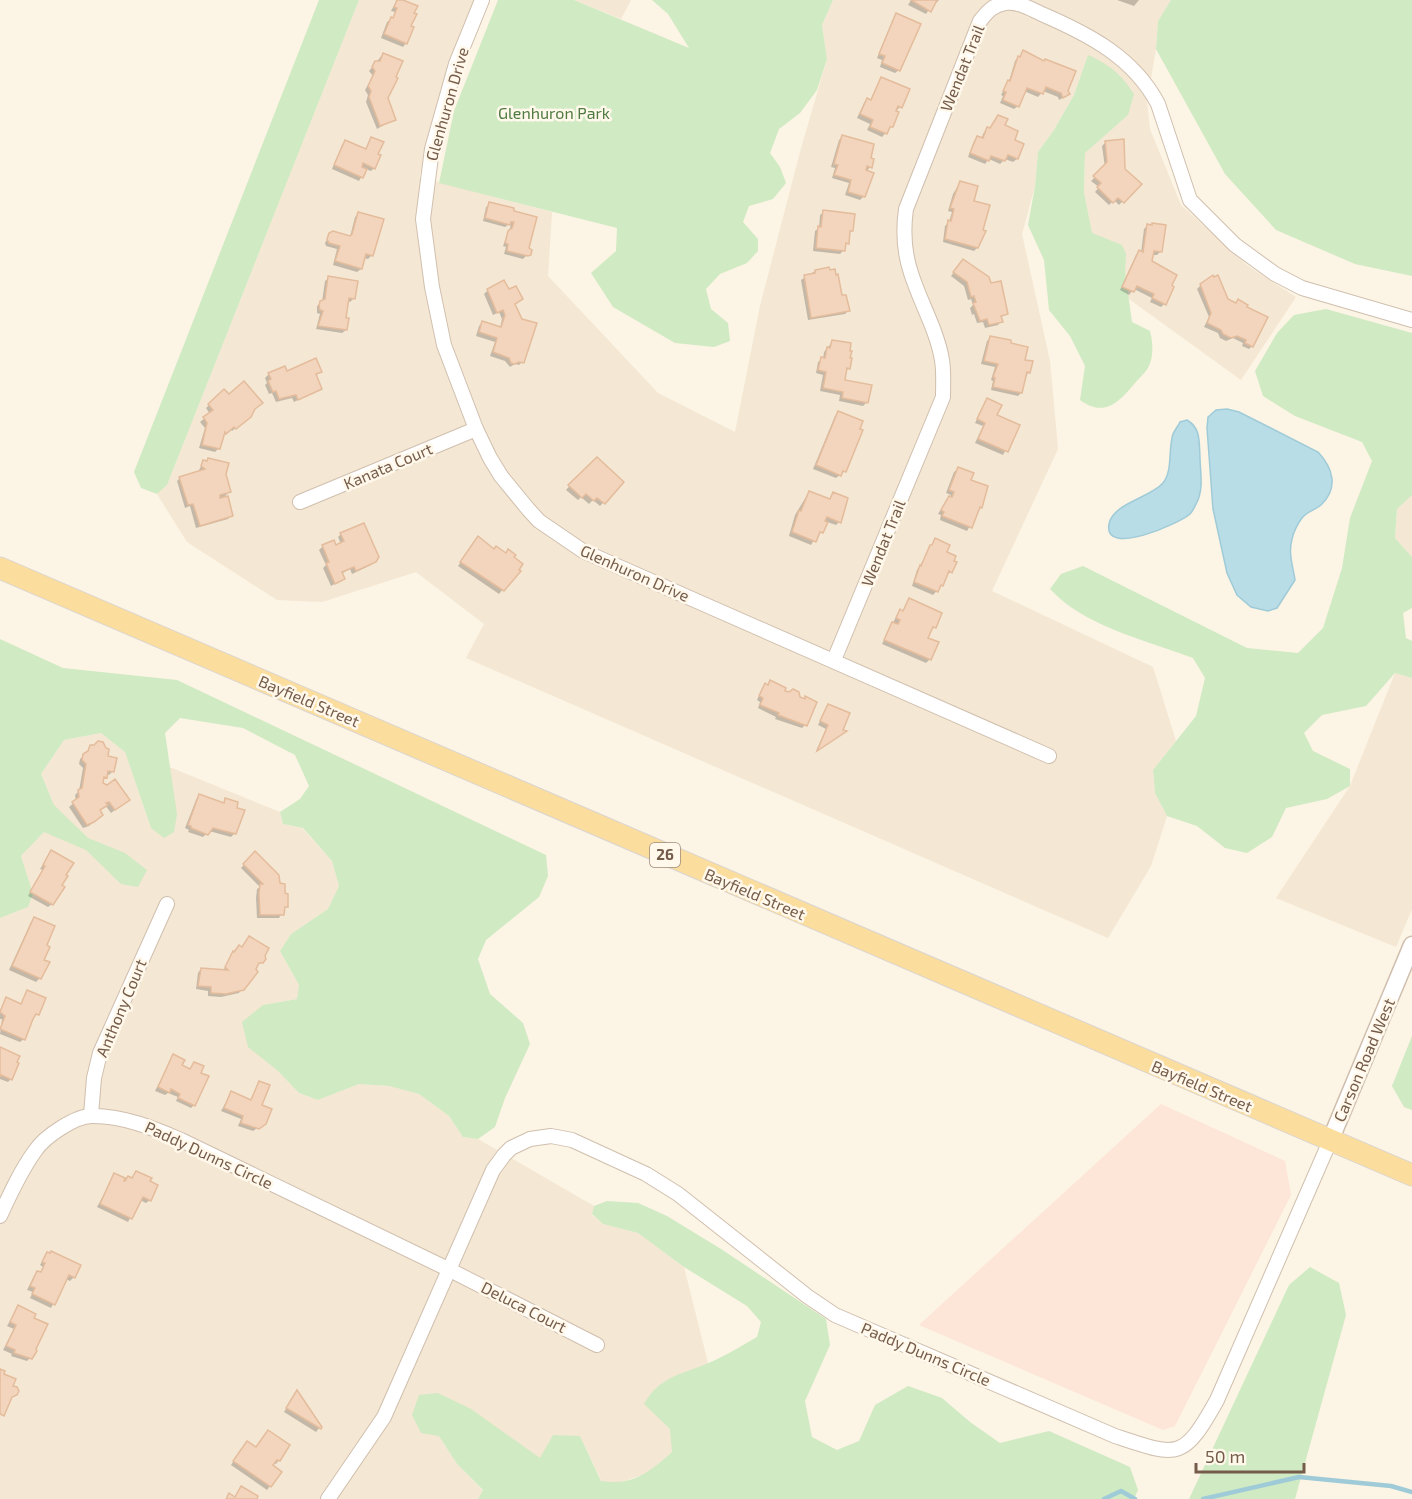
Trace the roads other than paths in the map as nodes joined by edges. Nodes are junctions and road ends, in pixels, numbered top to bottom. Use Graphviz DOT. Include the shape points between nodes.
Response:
graph roads {
  1 [pos="482,0"];
  2 [pos="1412,320"];
  3 [pos="476,429"];
  4 [pos="300,502"];
  5 [pos="0,568"];
  6 [pos="834,660"];
  7 [pos="1049,756"];
  8 [pos="166,904"];
  9 [pos="1412,945"];
  10 [pos="91,1115"];
  11 [pos="1330,1142"];
  12 [pos="1412,1175"];
  13 [pos="0,1216"];
  14 [pos="450,1270"];
  15 [pos="597,1344"];
  16 [pos="328,1499"];
  1 -- 3 [label="street, Glenhuron Drive" via="456,64 432,149 423,219 444,345"];
  2 -- 6 [label="street, Wendat Trail" via="1302,288 1255,260 1190,200 1158,104 1134,69 1082,31 1017,3 992,8 980,21 906,208 906,252 938,344 944,374 943,397"];
  3 -- 4 [label="street, Kanata Court"];
  3 -- 6 [label="street, Glenhuron Drive" via="514,493 539,521 567,541"];
  5 -- 11 [label="main road, Bayfield Street / 26"];
  6 -- 7 [label="street, Glenhuron Drive"];
  8 -- 10 [label="street, Anthony Court" via="100,1053"];
  9 -- 11 [label="street, Carson Road West"];
  10 -- 13 [label="street" via="63,1127 36,1149"];
  10 -- 14 [label="street, Paddy Dunns Circle" via="140,1123 182,1140"];
  11 -- 12 [label="main road, Bayfield Street / 26"];
  11 -- 14 [label="street, Paddy Dunns Circle" via="1201,1429 1191,1441 1170,1451 1114,1436 835,1314 678,1194 646,1174 562,1137 530,1139 504,1155 493,1170"];
  14 -- 15 [label="street, Deluca Court"];
  14 -- 16 [label="street, Paddy Dunns Circle" via="384,1417"];
}
